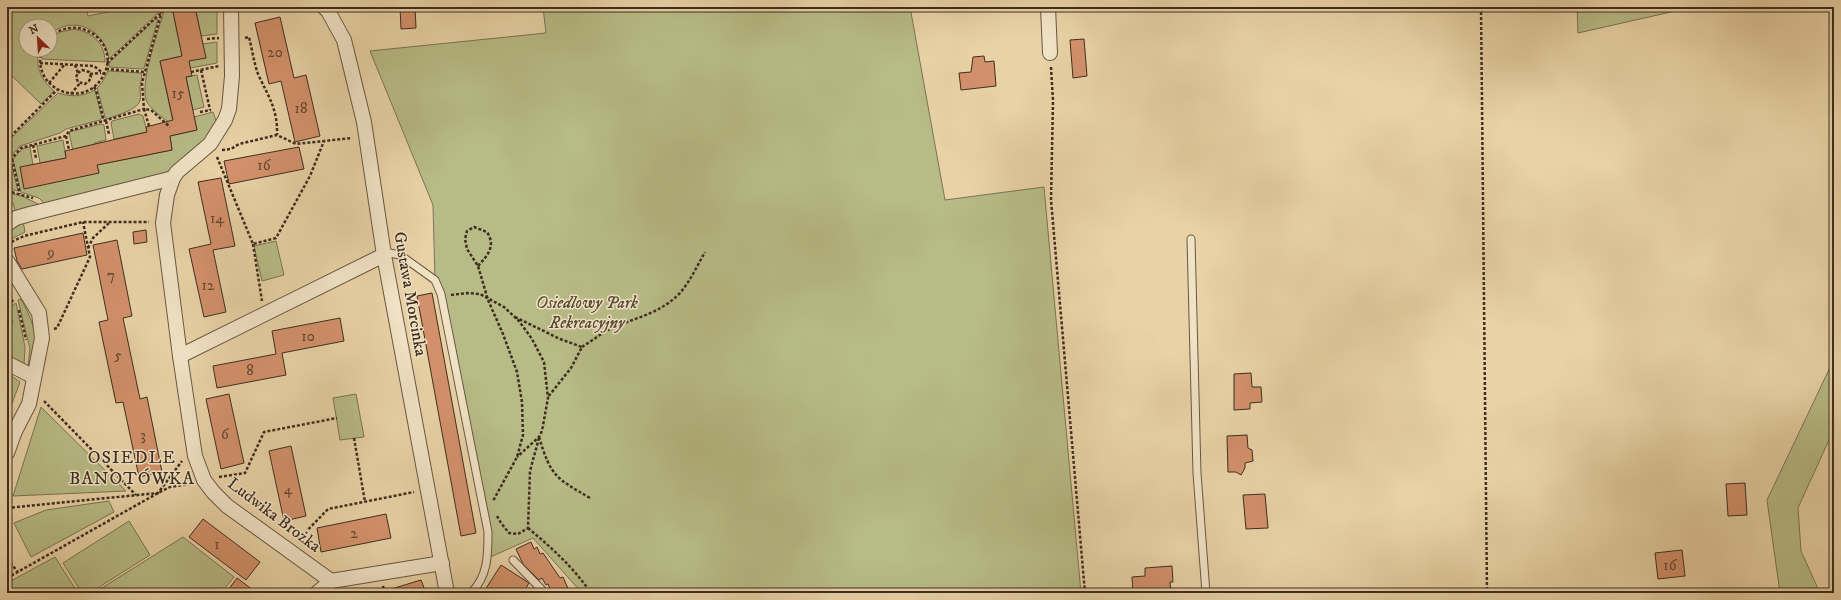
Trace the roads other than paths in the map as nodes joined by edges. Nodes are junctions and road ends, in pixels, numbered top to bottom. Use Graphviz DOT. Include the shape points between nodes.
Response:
graph roads {
  1 [pos="231,7"];
  2 [pos="324,7"];
  3 [pos="1048,7"];
  4 [pos="1050,53"];
  5 [pos="173,178"];
  6 [pos="7,224"];
  7 [pos="1191,239"];
  8 [pos="384,253"];
  9 [pos="7,261"];
  10 [pos="180,356"];
  11 [pos="7,364"];
  12 [pos="33,383"];
  13 [pos="11,430"];
  14 [pos="7,453"];
  15 [pos="513,560"];
  16 [pos="442,563"];
  17 [pos="331,581"];
  18 [pos="539,586"];
  19 [pos="317,593"];
  20 [pos="447,593"];
  21 [pos="471,593"];
  22 [pos="533,593"];
  23 [pos="545,593"];
  24 [pos="1206,593"];
  1 -- 5 [label="street, Ludwika Brożka" via="229,109 212,148 180,169"];
  2 -- 8 [label="street, Gustawa Morcinka" via="344,40 367,136"];
  3 -- 4 [label="street"];
  5 -- 6 [label="street" via="30,214"];
  5 -- 10 [label="street, Ludwika Brożka" via="167,195 163,223"];
  7 -- 24 [label="lane" via="1197,473"];
  8 -- 10 [label="street"];
  8 -- 16 [label="street, Gustawa Morcinka"];
  8 -- 21 [label="lane" via="400,255 435,280 442,297 488,532 485,572 479,585"];
  9 -- 12 [label="street" via="39,313 42,332"];
  10 -- 17 [label="street, Ludwika Brożka" via="195,456 204,480 227,506"];
  11 -- 12 [label="street"];
  12 -- 13 [label="street" via="29,404"];
  13 -- 14 [label="street"];
  15 -- 18 [label="lane"];
  16 -- 17 [label="street"];
  16 -- 20 [label="street, Gustawa Morcinka"];
  17 -- 19 [label="street"];
  18 -- 22 [label="lane"];
  18 -- 23 [label="lane"];
}
